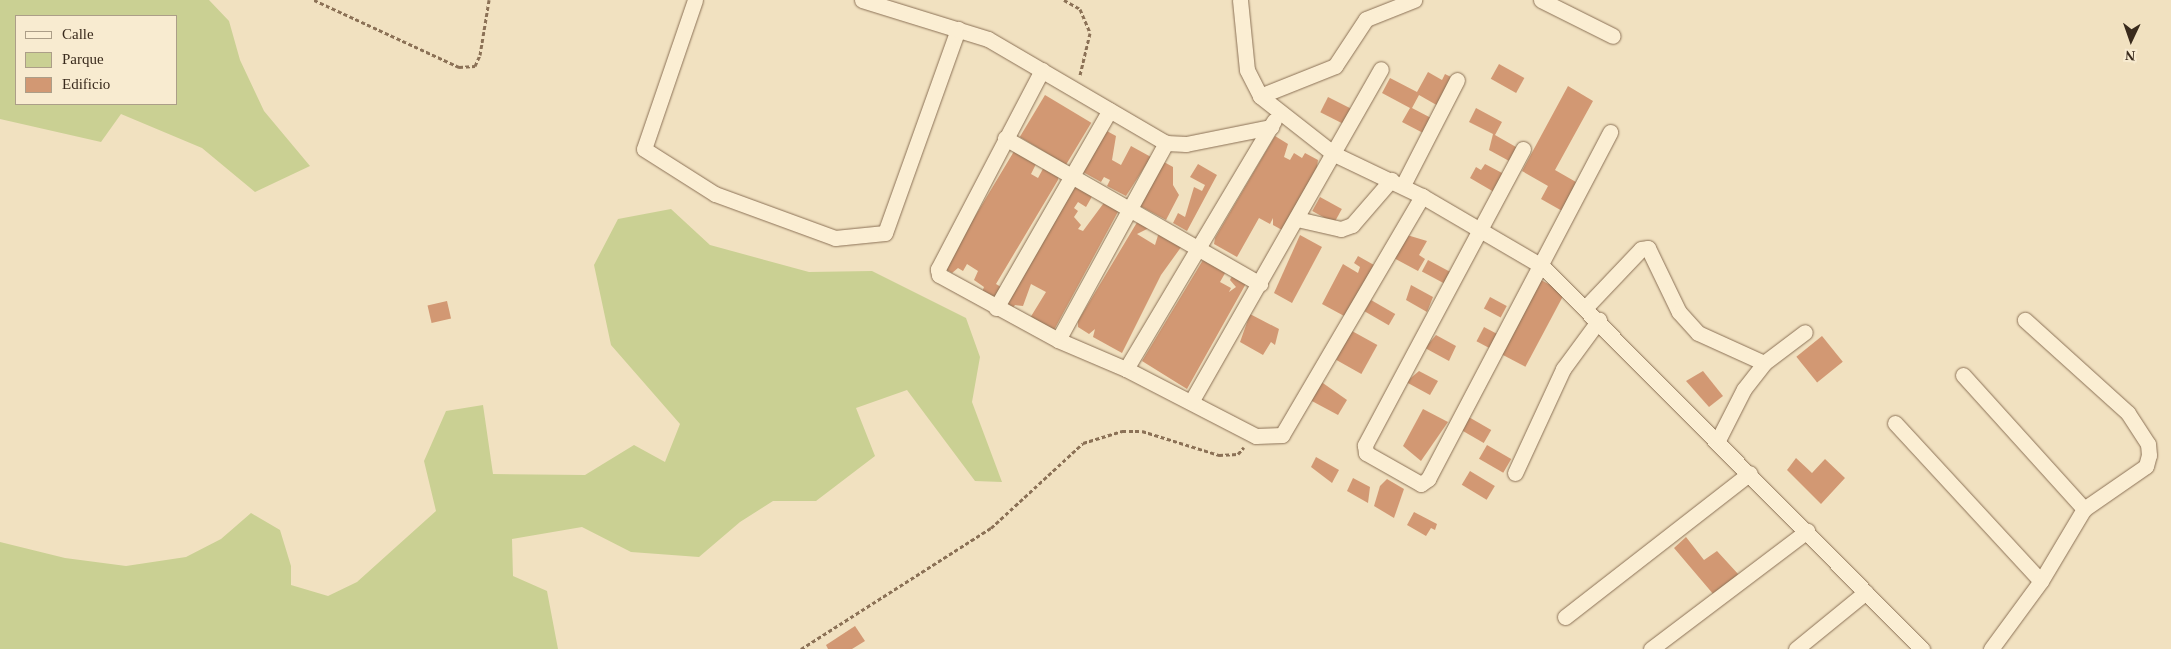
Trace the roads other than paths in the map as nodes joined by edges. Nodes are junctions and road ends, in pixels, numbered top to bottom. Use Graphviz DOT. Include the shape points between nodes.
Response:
graph roads {
  1 [pos="695,0"];
  2 [pos="862,0"];
  3 [pos="1240,0"];
  4 [pos="1414,0"];
  5 [pos="1541,0"];
  6 [pos="958,29"];
  7 [pos="1614,36"];
  8 [pos="1381,69"];
  9 [pos="1042,70"];
  10 [pos="1457,80"];
  11 [pos="1260,96"];
  12 [pos="1110,110"];
  13 [pos="1275,120"];
  14 [pos="1610,132"];
  15 [pos="1005,138"];
  16 [pos="1166,143"];
  17 [pos="1523,149"];
  18 [pos="1334,154"];
  19 [pos="1072,176"];
  20 [pos="1397,182"];
  21 [pos="1422,196"];
  22 [pos="1130,207"];
  23 [pos="1296,219"];
  24 [pos="1478,231"];
  25 [pos="1197,247"];
  26 [pos="1542,266"];
  27 [pos="1260,284"];
  28 [pos="1586,307"];
  29 [pos="996,308"];
  30 [pos="1599,320"];
  31 [pos="2025,320"];
  32 [pos="1805,332"];
  33 [pos="1058,340"];
  34 [pos="1764,363"];
  35 [pos="1126,369"];
  36 [pos="1963,375"];
  37 [pos="1191,402"];
  38 [pos="1895,423"];
  39 [pos="1718,440"];
  40 [pos="1515,473"];
  41 [pos="1750,473"];
  42 [pos="2084,509"];
  43 [pos="1807,531"];
  44 [pos="2041,582"];
  45 [pos="1866,592"];
  46 [pos="1565,617"];
  47 [pos="1651,649"];
  48 [pos="1796,649"];
  49 [pos="1922,649"];
  50 [pos="1991,649"];
  1 -- 6 [label="street" via="644,149 715,194 835,238 874,237 884,232"];
  2 -- 6 [label="street"];
  3 -- 11 [label="street" via="1247,70"];
  4 -- 11 [label="street" via="1366,19 1335,66"];
  5 -- 7 [label="street"];
  6 -- 9 [label="street" via="988,39"];
  8 -- 18 [label="street"];
  9 -- 12 [label="street"];
  9 -- 15 [label="street"];
  10 -- 20 [label="street"];
  11 -- 13 [label="street"];
  12 -- 16 [label="street"];
  12 -- 19 [label="street"];
  13 -- 16 [label="street" via="1186,144"];
  13 -- 18 [label="street"];
  13 -- 25 [label="street"];
  14 -- 26 [label="street"];
  15 -- 19 [label="street"];
  15 -- 29 [label="street" via="938,269 940,275"];
  16 -- 22 [label="street"];
  17 -- 24 [label="street"];
  18 -- 20 [label="street"];
  18 -- 23 [label="street"];
  19 -- 22 [label="street"];
  19 -- 29 [label="street"];
  20 -- 21 [label="street"];
  20 -- 23 [label="street" via="1347,227"];
  21 -- 24 [label="street"];
  21 -- 37 [label="street" via="1282,435 1256,436"];
  22 -- 25 [label="street"];
  22 -- 33 [label="street"];
  23 -- 27 [label="street"];
  24 -- 26 [label="street"];
  24 -- 26 [label="street" via="1365,446 1366,453 1420,484 1428,479"];
  25 -- 27 [label="street"];
  25 -- 35 [label="street"];
  26 -- 28 [label="street"];
  27 -- 37 [label="street"];
  28 -- 30 [label="street"];
  28 -- 34 [label="street" via="1641,249 1648,248 1679,312 1698,332"];
  29 -- 33 [label="street"];
  30 -- 39 [label="street"];
  30 -- 40 [label="street" via="1563,369"];
  31 -- 42 [label="street" via="2128,413 2148,444 2146,466"];
  32 -- 34 [label="street"];
  33 -- 35 [label="street"];
  34 -- 39 [label="street"];
  35 -- 37 [label="street"];
  36 -- 42 [label="street"];
  38 -- 44 [label="street"];
  39 -- 41 [label="street"];
  41 -- 43 [label="street"];
  41 -- 46 [label="street"];
  42 -- 44 [label="street"];
  43 -- 45 [label="street"];
  43 -- 47 [label="street"];
  44 -- 50 [label="street"];
  45 -- 48 [label="street"];
  45 -- 49 [label="street"];
}
